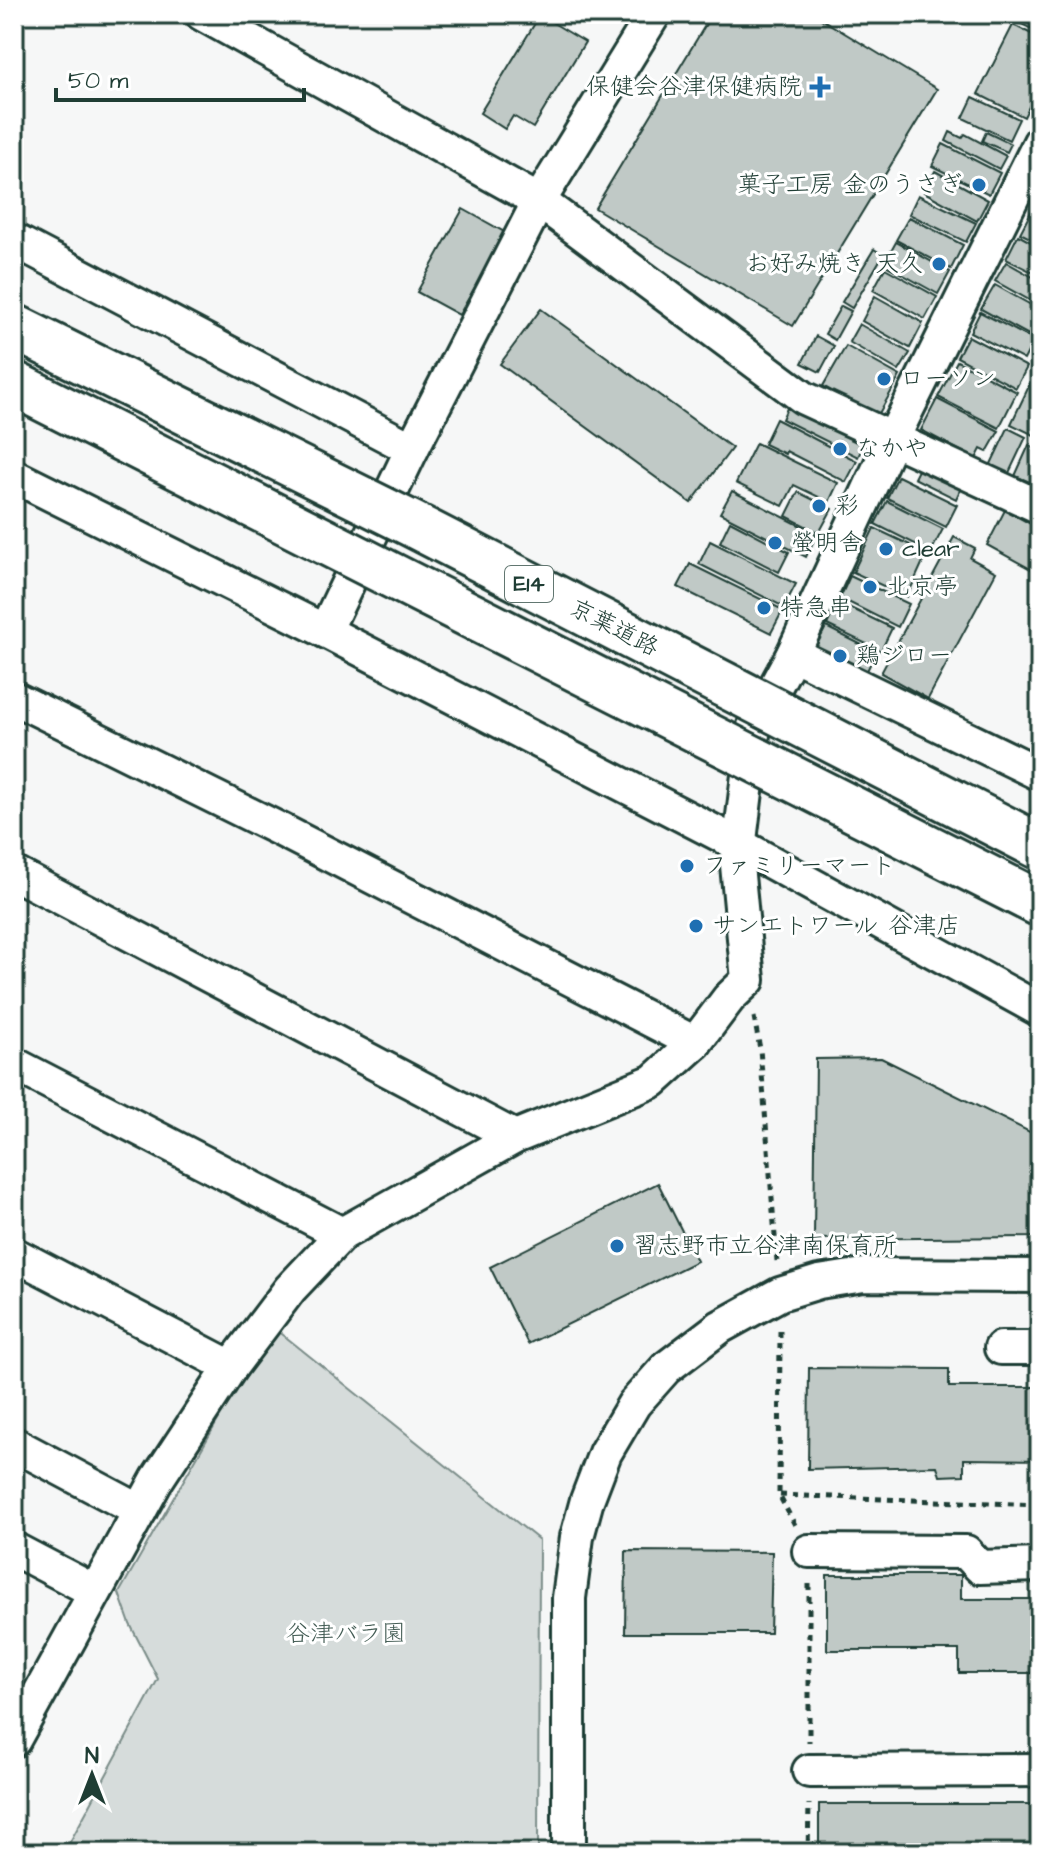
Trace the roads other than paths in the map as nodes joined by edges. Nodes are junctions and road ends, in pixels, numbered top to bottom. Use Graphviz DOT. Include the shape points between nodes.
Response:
graph roads {
  1 [pos="202,14"];
  2 [pos="654,14"];
  3 [pos="1040,142"];
  4 [pos="539,201"];
  5 [pos="14,240"];
  6 [pos="14,327"];
  7 [pos="14,384"];
  8 [pos="892,440"];
  9 [pos="412,449"];
  10 [pos="14,476"];
  11 [pos="1040,507"];
  12 [pos="325,631"];
  13 [pos="793,654"];
  14 [pos="14,698"];
  15 [pos="1040,774"];
  16 [pos="738,844"];
  17 [pos="1040,847"];
  18 [pos="14,873"];
  19 [pos="1040,904"];
  20 [pos="1040,1010"];
  21 [pos="695,1043"];
  22 [pos="14,1064"];
  23 [pos="515,1137"];
  24 [pos="342,1234"];
  25 [pos="14,1254"];
  26 [pos="1040,1276"];
  27 [pos="1001,1348"];
  28 [pos="1040,1348"];
  29 [pos="231,1367"];
  30 [pos="14,1444"];
  31 [pos="140,1511"];
  32 [pos="14,1549"];
  33 [pos="809,1551"];
  34 [pos="1040,1565"];
  35 [pos="94,1591"];
  36 [pos="14,1740"];
  37 [pos="1040,1770"];
  38 [pos="809,1771"];
  39 [pos="569,1853"];
  1 -- 4 [label="street"];
  2 -- 4 [label="street"];
  3 -- 8 [label="street"];
  4 -- 8 [label="street" via="804,398"];
  4 -- 9 [label="street"];
  5 -- 9 [label="street"];
  6 -- 17 [label="highway, 京葉道路 / E14, bridge" via="412,524"];
  7 -- 19 [label="highway, E14, bridge"];
  8 -- 11 [label="street"];
  8 -- 13 [label="street"];
  9 -- 12 [label="street"];
  10 -- 12 [label="street"];
  12 -- 16 [label="street"];
  13 -- 15 [label="street"];
  13 -- 16 [label="street" via="754,726"];
  14 -- 21 [label="street"];
  16 -- 20 [label="street"];
  16 -- 21 [label="street" via="748,980"];
  18 -- 23 [label="street"];
  21 -- 23 [label="street" via="653,1081"];
  22 -- 24 [label="street"];
  23 -- 24 [label="street"];
  24 -- 29 [label="street" via="290,1289"];
  25 -- 29 [label="street"];
  26 -- 39 [label="street" via="864,1275 780,1294 720,1327 666,1368 634,1404 605,1453 577,1537 569,1598"];
  27 -- 28 [label="street"];
  29 -- 31 [label="street"];
  30 -- 31 [label="street"];
  31 -- 35 [label="street"];
  32 -- 35 [label="street"];
  33 -- 34 [label="street" via="966,1552 980,1567"];
  35 -- 36 [label="street"];
  37 -- 38 [label="street"];
}
